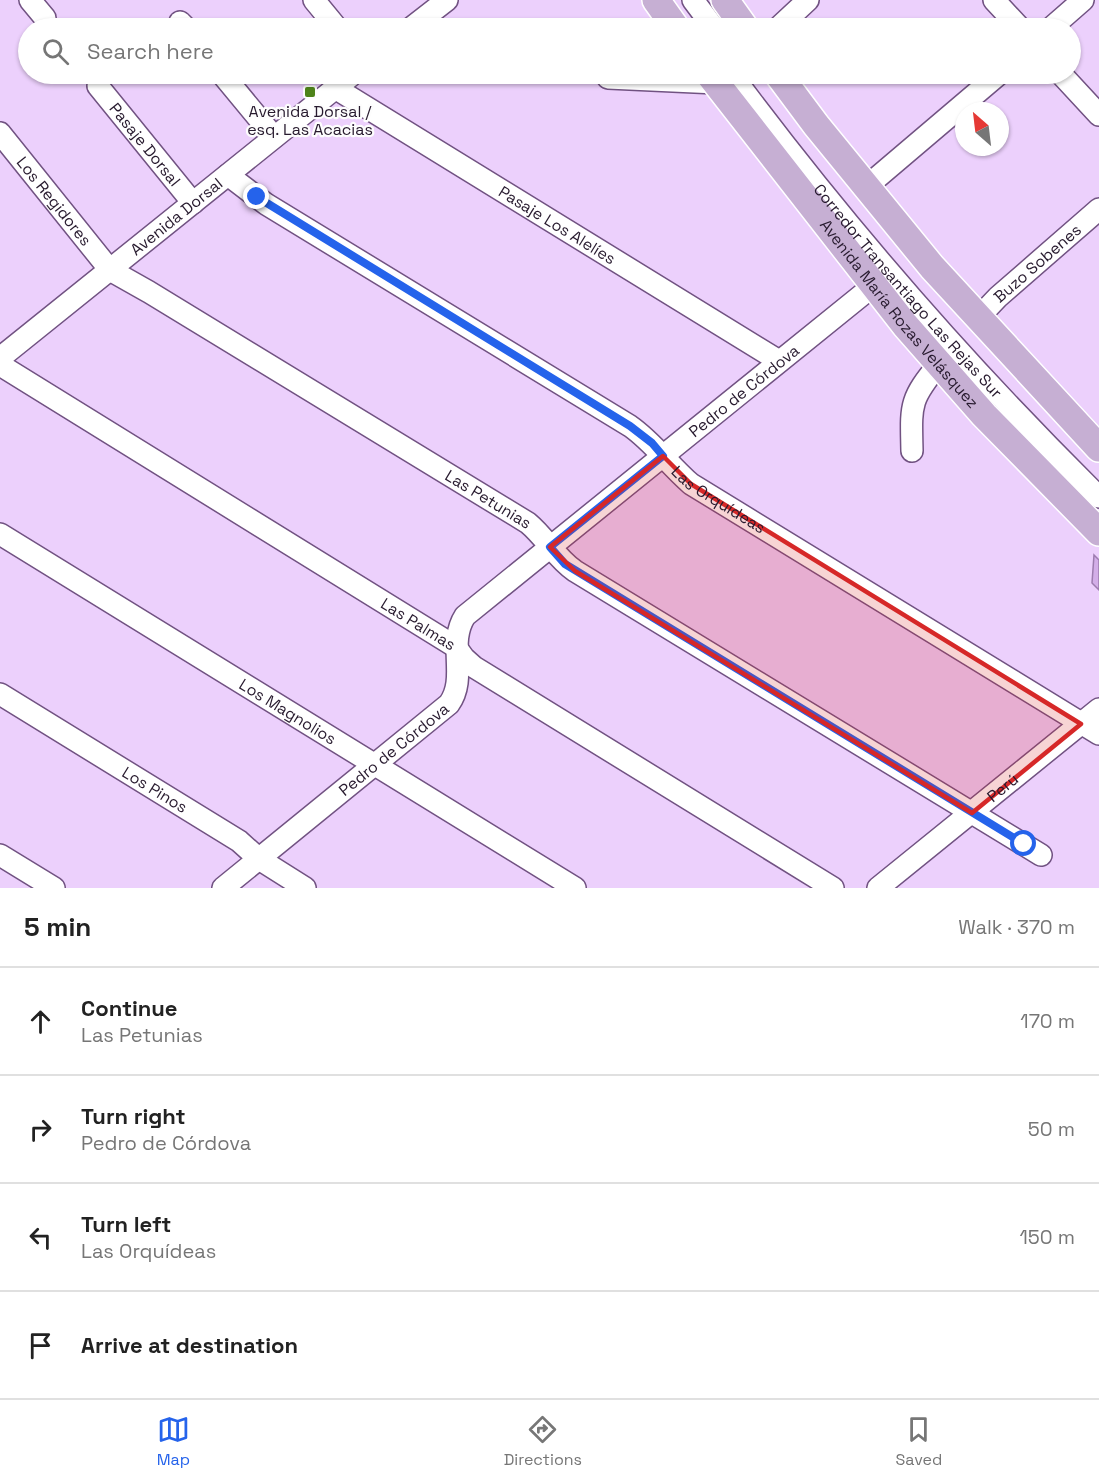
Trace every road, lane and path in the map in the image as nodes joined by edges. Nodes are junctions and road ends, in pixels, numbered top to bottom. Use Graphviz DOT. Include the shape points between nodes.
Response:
graph roads {
  1 [pos="30,0"];
  2 [pos="314,0"];
  3 [pos="447,0"];
  4 [pos="656,0"];
  5 [pos="678,0"];
  6 [pos="693,0"];
  7 [pos="725,0"];
  8 [pos="808,0"];
  9 [pos="994,0"];
  10 [pos="1083,0"];
  11 [pos="45,18"];
  12 [pos="329,18"];
  13 [pos="424,18"];
  14 [pos="669,18"];
  15 [pos="691,18"];
  16 [pos="706,18"];
  17 [pos="738,18"];
  18 [pos="789,18"];
  19 [pos="1011,18"];
  20 [pos="1062,18"];
  21 [pos="230,84"];
  22 [pos="340,84"];
  23 [pos="724,84"];
  24 [pos="726,84"];
  25 [pos="755,84"];
  26 [pos="786,84"];
  27 [pos="987,84"];
  28 [pos="1070,84"];
  29 [pos="98,86"];
  30 [pos="335,88"];
  31 [pos="1099,115"];
  32 [pos="0,133"];
  33 [pos="274,137"];
  34 [pos="228,174"];
  35 [pos="866,187"];
  36 [pos="193,203"];
  37 [pos="1099,209"];
  38 [pos="110,270"];
  39 [pos="873,286"];
  40 [pos="978,318"];
  41 [pos="0,358"];
  42 [pos="779,361"];
  43 [pos="939,364"];
  44 [pos="0,365"];
  45 [pos="1096,439"];
  46 [pos="912,451"];
  47 [pos="663,456"];
  48 [pos="1099,481"];
  49 [pos="1099,497"];
  50 [pos="1099,531"];
  51 [pos="0,534"];
  52 [pos="550,547"];
  53 [pos="456,646"];
  54 [pos="0,694"];
  55 [pos="1099,709"];
  56 [pos="1090,730"];
  57 [pos="375,765"];
  58 [pos="972,813"];
  59 [pos="0,855"];
  60 [pos="1041,855"];
  61 [pos="259,859"];
  62 [pos="54,888"];
  63 [pos="223,888"];
  64 [pos="305,888"];
  65 [pos="575,888"];
  66 [pos="833,888"];
  67 [pos="878,888"];
  1 -- 11 [label="street"];
  2 -- 12 [label="street"];
  3 -- 13 [label="street"];
  4 -- 14 [label="main road"];
  5 -- 15 [label="street"];
  6 -- 16 [label="street"];
  7 -- 17 [label="main road"];
  8 -- 18 [label="street"];
  9 -- 19 [label="street"];
  10 -- 20 [label="street"];
  21 -- 33 [label="street"];
  22 -- 30 [label="street, Avenida Dorsal"];
  23 -- 39 [label="main road, Avenida María Rozas Velásquez"];
  24 -- 49 [label="street, Corredor Transantiago Las Rejas Sur" via="803,166 897,280 1037,435"];
  25 -- 48 [label="street" via="898,262"];
  26 -- 35 [label="main road"];
  27 -- 35 [label="street"];
  28 -- 31 [label="street"];
  29 -- 36 [label="street, Pasaje Dorsal"];
  30 -- 33 [label="street, Avenida Dorsal"];
  30 -- 42 [label="street, Pasaje Los Alelíes"];
  32 -- 38 [label="street, Los Regidores"];
  33 -- 34 [label="street, Avenida Dorsal"];
  34 -- 36 [label="street, Avenida Dorsal"];
  34 -- 47 [label="street, Las Orquídeas" via="266,204 630,426"];
  35 -- 40 [label="main road"];
  36 -- 38 [label="street, Avenida Dorsal"];
  37 -- 40 [label="street, Buzo Sobenes"];
  38 -- 41 [label="street, Avenida Dorsal"];
  38 -- 52 [label="street, Las Petunias" via="528,524"];
  39 -- 42 [label="street, Pedro de Córdova"];
  39 -- 43 [label="main road, Avenida María Rozas Velásquez"];
  40 -- 45 [label="main road"];
  42 -- 47 [label="street, Pedro de Córdova"];
  43 -- 46 [label="street" via="914,399"];
  43 -- 50 [label="main road, Avenida María Rozas Velásquez"];
  44 -- 53 [label="street, Las Palmas"];
  47 -- 52 [label="street, Pedro de Córdova"];
  47 -- 56 [label="street, Las Orquídeas" via="691,484"];
  51 -- 57 [label="street, Los Magnolios"];
  52 -- 53 [label="street, Pedro de Córdova" via="465,616"];
  52 -- 58 [label="street, Las Petunias" via="575,572"];
  53 -- 57 [label="street, Pedro de Córdova" via="457,688 449,705"];
  53 -- 66 [label="street, Las Palmas" via="474,667"];
  54 -- 61 [label="street, Los Pinos" via="239,841"];
  55 -- 56 [label="street, Perú"];
  56 -- 58 [label="street, Perú"];
  57 -- 61 [label="street, Pedro de Córdova"];
  57 -- 65 [label="street, Los Magnolios"];
  58 -- 60 [label="street, Las Petunias"];
  58 -- 67 [label="street, Perú"];
  59 -- 62 [label="street"];
  61 -- 63 [label="street, Pedro de Córdova"];
  61 -- 64 [label="street, Los Pinos"];
}
